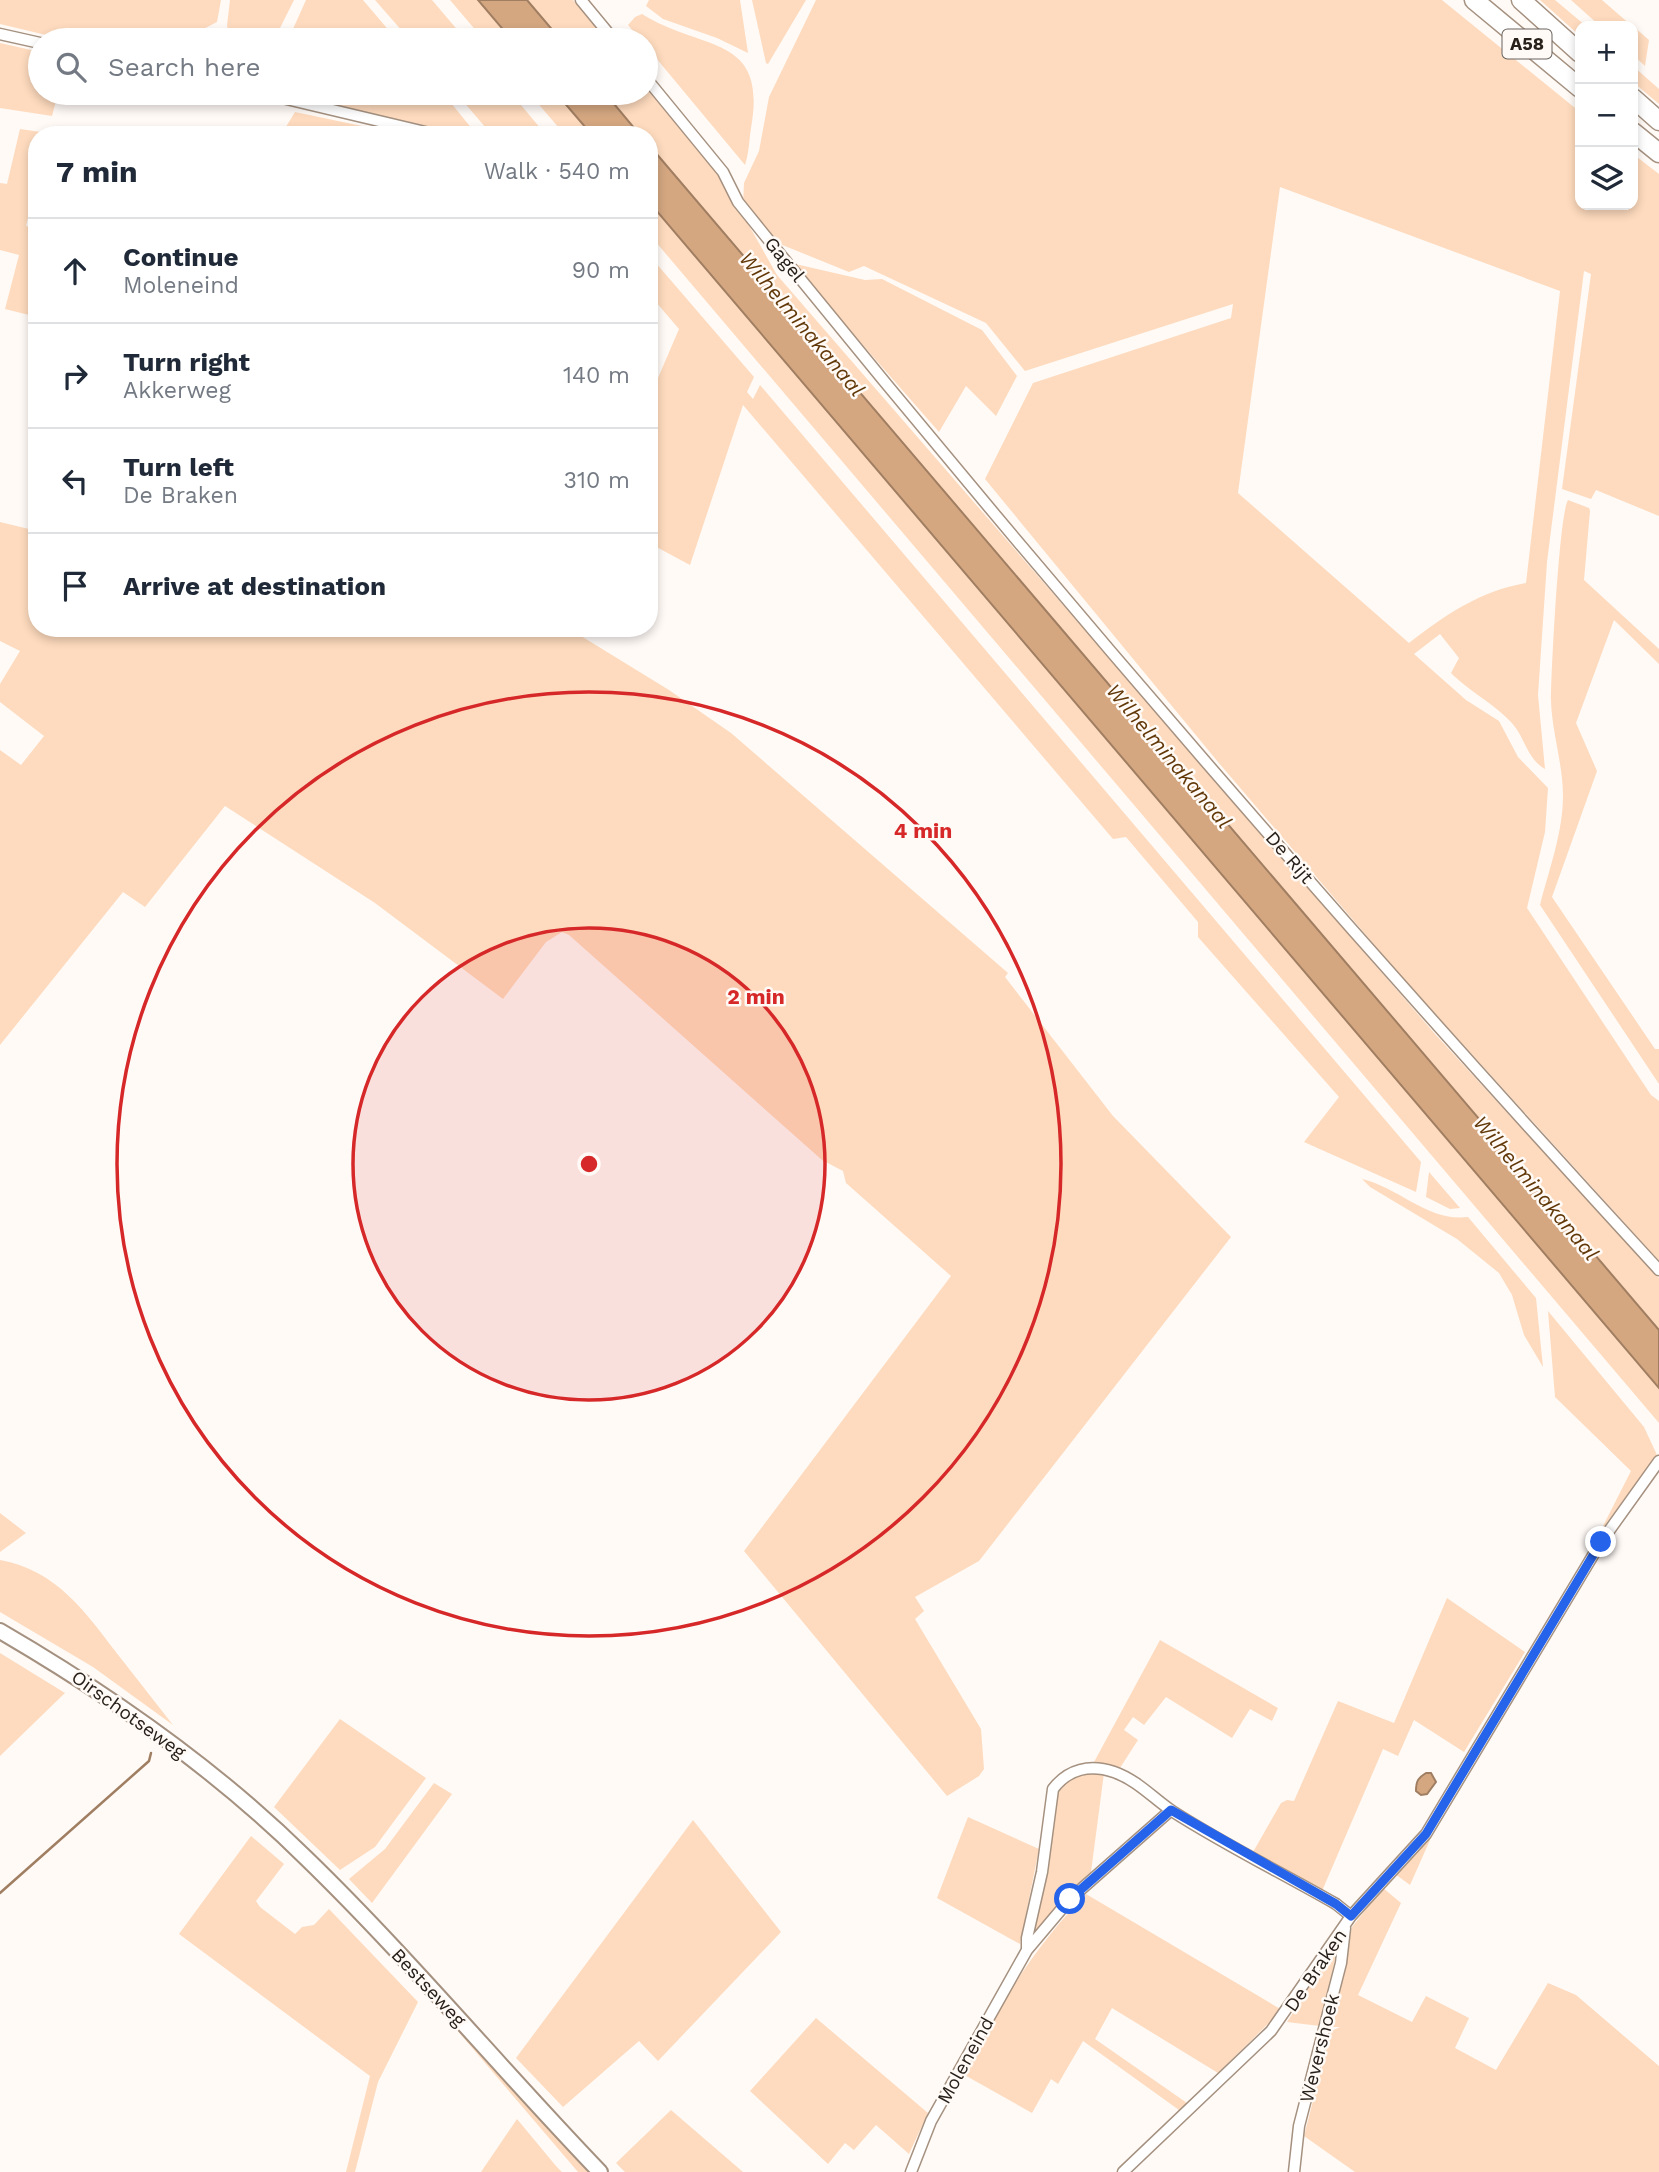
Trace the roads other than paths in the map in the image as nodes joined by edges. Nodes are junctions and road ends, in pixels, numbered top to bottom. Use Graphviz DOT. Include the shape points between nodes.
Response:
graph roads {
  1 [pos="581,0"];
  2 [pos="1474,0"];
  3 [pos="1521,0"];
  4 [pos="604,28"];
  5 [pos="0,34"];
  6 [pos="28,40"];
  7 [pos="1575,49"];
  8 [pos="1575,84"];
  9 [pos="658,93"];
  10 [pos="1638,102"];
  11 [pos="312,105"];
  12 [pos="1659,121"];
  13 [pos="400,126"];
  14 [pos="1638,136"];
  15 [pos="1659,153"];
  16 [pos="928,438"];
  17 [pos="1659,1270"];
  18 [pos="1659,1461"];
  19 [pos="0,1631"];
  20 [pos="251,1808"];
  21 [pos="1171,1810"];
  22 [pos="1348,1920"];
  23 [pos="1027,1950"];
  24 [pos="600,2172"];
  25 [pos="911,2172"];
  26 [pos="1124,2172"];
  27 [pos="1294,2172"];
  1 -- 4 [label="street"];
  2 -- 8 [label="highway, A58"];
  3 -- 7 [label="highway, A58"];
  5 -- 6 [label="street"];
  9 -- 16 [label="street, Gagel" via="723,172 738,202"];
  10 -- 12 [label="highway"];
  11 -- 13 [label="street"];
  14 -- 15 [label="highway"];
  16 -- 17 [label="street, De Rijt" via="1409,994"];
  18 -- 22 [label="street, De Braken" via="1601,1542 1426,1834"];
  19 -- 20 [label="main road, Oirschotseweg" via="118,1703"];
  20 -- 24 [label="main road, Bestseweg" via="358,1910"];
  21 -- 22 [label="street" via="1336,1904"];
  21 -- 23 [label="street, Moleneind" via="1070,1899"];
  21 -- 23 [label="street, Moleneind" via="1140,1785 1098,1769 1072,1771 1053,1789"];
  22 -- 26 [label="street, De Braken" via="1272,2032"];
  22 -- 27 [label="street, Wevershoek" via="1298,2126"];
  23 -- 25 [label="street, Moleneind" via="931,2121"];
}
